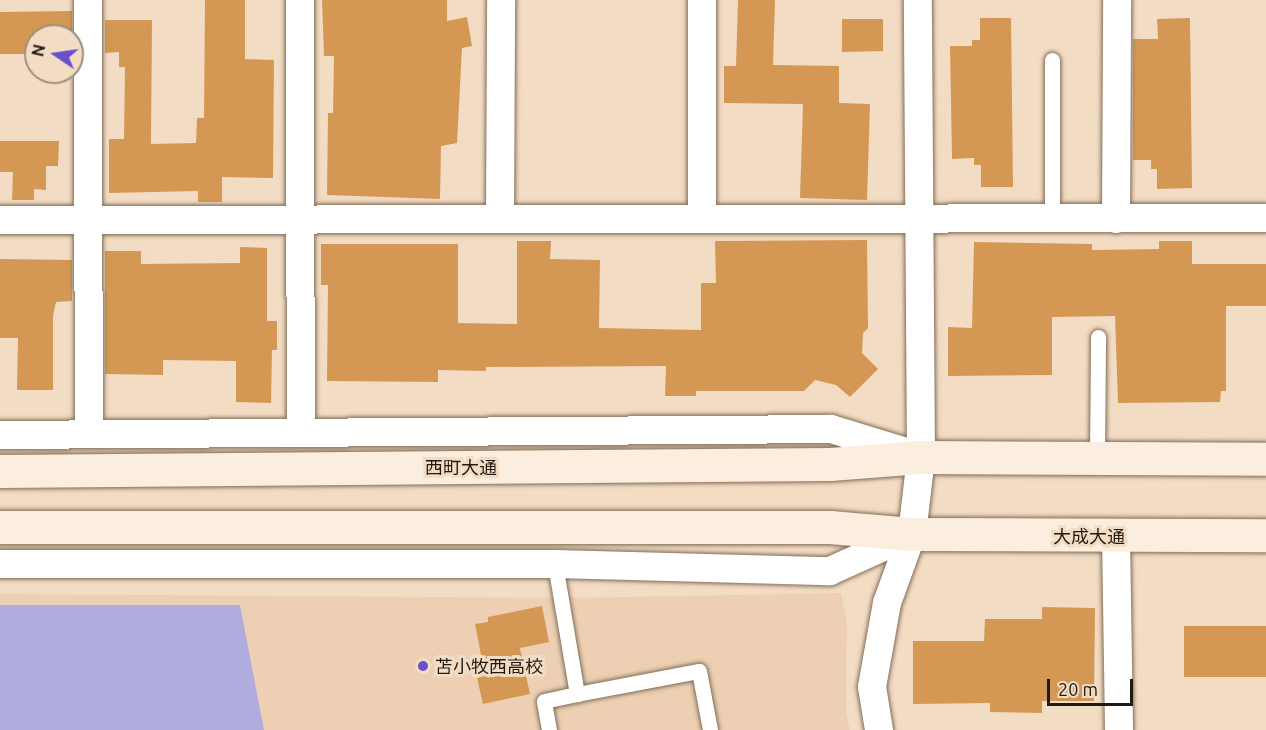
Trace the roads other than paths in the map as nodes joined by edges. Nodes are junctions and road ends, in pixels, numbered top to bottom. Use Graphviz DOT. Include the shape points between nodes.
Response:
graph roads {
  1 [pos="88,0"];
  2 [pos="300,0"];
  3 [pos="501,0"];
  4 [pos="702,0"];
  5 [pos="918,0"];
  6 [pos="1117,0"];
  7 [pos="1052,60"];
  8 [pos="300,217"];
  9 [pos="500,217"];
  10 [pos="702,217"];
  11 [pos="1266,218"];
  12 [pos="1116,219"];
  13 [pos="0,220"];
  14 [pos="89,220"];
  15 [pos="921,220"];
  16 [pos="1052,220"];
  17 [pos="1098,337"];
  18 [pos="301,433"];
  19 [pos="88,434"];
  20 [pos="0,435"];
  21 [pos="921,457"];
  22 [pos="1097,459"];
  23 [pos="1266,459"];
  24 [pos="0,471"];
  25 [pos="0,527"];
  26 [pos="912,534"];
  27 [pos="1266,535"];
  28 [pos="1116,537"];
  29 [pos="0,564"];
  30 [pos="555,564"];
  31 [pos="577,694"];
  32 [pos="549,730"];
  33 [pos="710,730"];
  34 [pos="879,730"];
  35 [pos="1119,730"];
  1 -- 14 [label="street"];
  2 -- 8 [label="street"];
  3 -- 9 [label="street"];
  4 -- 10 [label="street"];
  5 -- 15 [label="street"];
  6 -- 12 [label="street"];
  7 -- 16 [label="lane"];
  8 -- 9 [label="street"];
  8 -- 14 [label="street"];
  8 -- 18 [label="street"];
  9 -- 10 [label="street"];
  10 -- 15 [label="street"];
  11 -- 12 [label="street"];
  12 -- 16 [label="street"];
  13 -- 14 [label="street"];
  14 -- 19 [label="street"];
  15 -- 16 [label="street"];
  15 -- 21 [label="street"];
  17 -- 22 [label="lane"];
  18 -- 19 [label="street"];
  18 -- 21 [label="street" via="831,429"];
  19 -- 20 [label="street"];
  21 -- 22 [label="street"];
  21 -- 24 [label="street, 西町大通" via="830,464"];
  21 -- 26 [label="street"];
  22 -- 23 [label="street"];
  25 -- 26 [label="street" via="830,526"];
  26 -- 28 [label="street, 大成大通"];
  26 -- 30 [label="street" via="830,571"];
  26 -- 34 [label="street" via="885,613 872,687"];
  27 -- 28 [label="street, 大成大通"];
  28 -- 35 [label="street"];
  29 -- 30 [label="street"];
  30 -- 31 [label="lane"];
  31 -- 32 [label="lane" via="544,701"];
  31 -- 33 [label="lane" via="699,671"];
}
